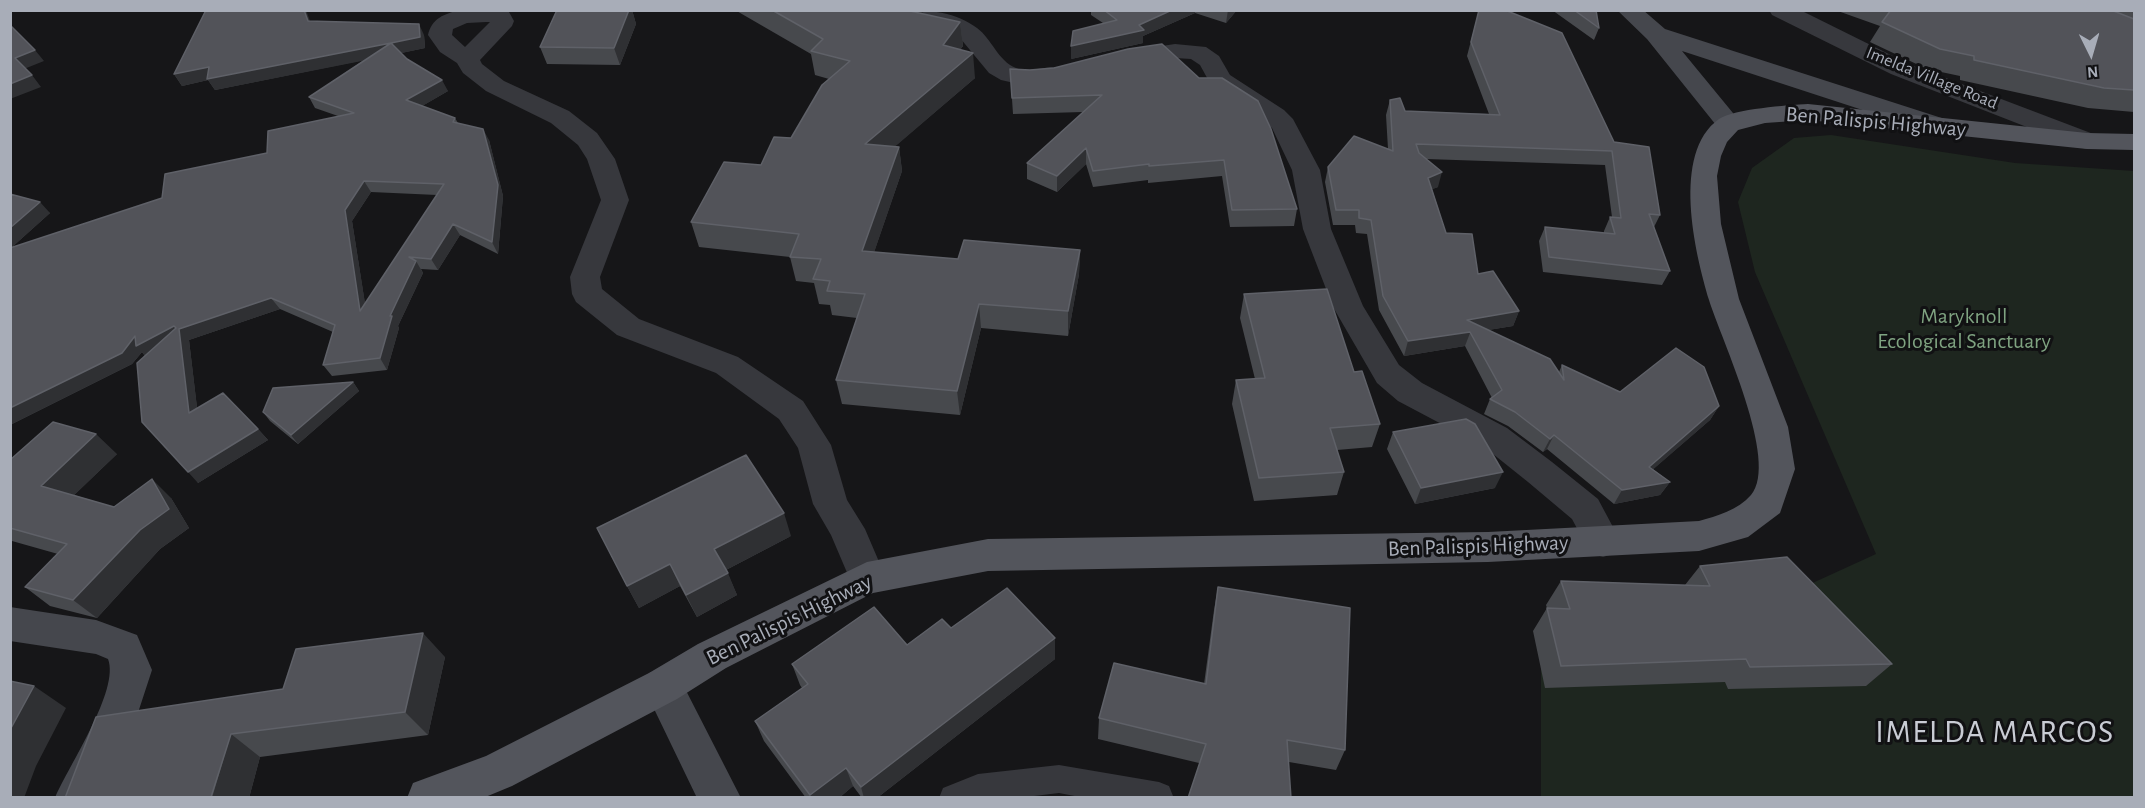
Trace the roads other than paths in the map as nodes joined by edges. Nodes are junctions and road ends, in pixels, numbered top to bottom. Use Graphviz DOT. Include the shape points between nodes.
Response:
graph roads {
  1 [pos="917,10"];
  2 [pos="1628,10"];
  3 [pos="1780,10"];
  4 [pos="1656,34"];
  5 [pos="467,59"];
  6 [pos="1729,124"];
  7 [pos="1943,127"];
  8 [pos="2087,141"];
  9 [pos="2134,142"];
  10 [pos="1603,542"];
  11 [pos="867,578"];
  12 [pos="10,624"];
  13 [pos="663,686"];
  14 [pos="1158,796"];
  15 [pos="76,798"];
  16 [pos="428,798"];
  17 [pos="720,798"];
  18 [pos="953,798"];
  1 -- 10 [label="street" via="969,33 998,68 1010,75 1046,75 1138,54 1186,50 1197,51 1210,61 1220,80 1284,125 1306,170 1317,229 1348,307 1388,374 1410,392 1495,437 1531,465 1584,508"];
  2 -- 4 [label="main road"];
  3 -- 8 [label="street, Imelda Village Road" via="1899,69"];
  4 -- 6 [label="main road"];
  4 -- 7 [label="main road"];
  5 -- 11 [label="street" via="472,68 495,86 560,117 588,139 601,159 615,200 585,277 587,294 628,327 727,364 791,410 814,445 831,504 847,529"];
  6 -- 7 [label="main road, Ben Palispis Highway" via="1765,115 1808,112"];
  6 -- 10 [label="main road, Ben Palispis Highway" via="1714,139 1707,156 1703,176 1707,225 1724,299 1771,427 1778,469 1767,503 1735,526 1699,536"];
  7 -- 8 [label="main road, Ben Palispis Highway"];
  8 -- 9 [label="main road, Ben Palispis Highway"];
  10 -- 11 [label="main road, Ben Palispis Highway" via="988,555"];
  11 -- 13 [label="main road, Ben Palispis Highway" via="712,656"];
  12 -- 15 [label="main road" via="96,637 123,647 132,670 113,728"];
  13 -- 16 [label="main road, Ben Palispis Highway" via="497,772"];
  13 -- 17 [label="main road"];
  14 -- 18 [label="lane" via="1059,779 978,788"];
}
